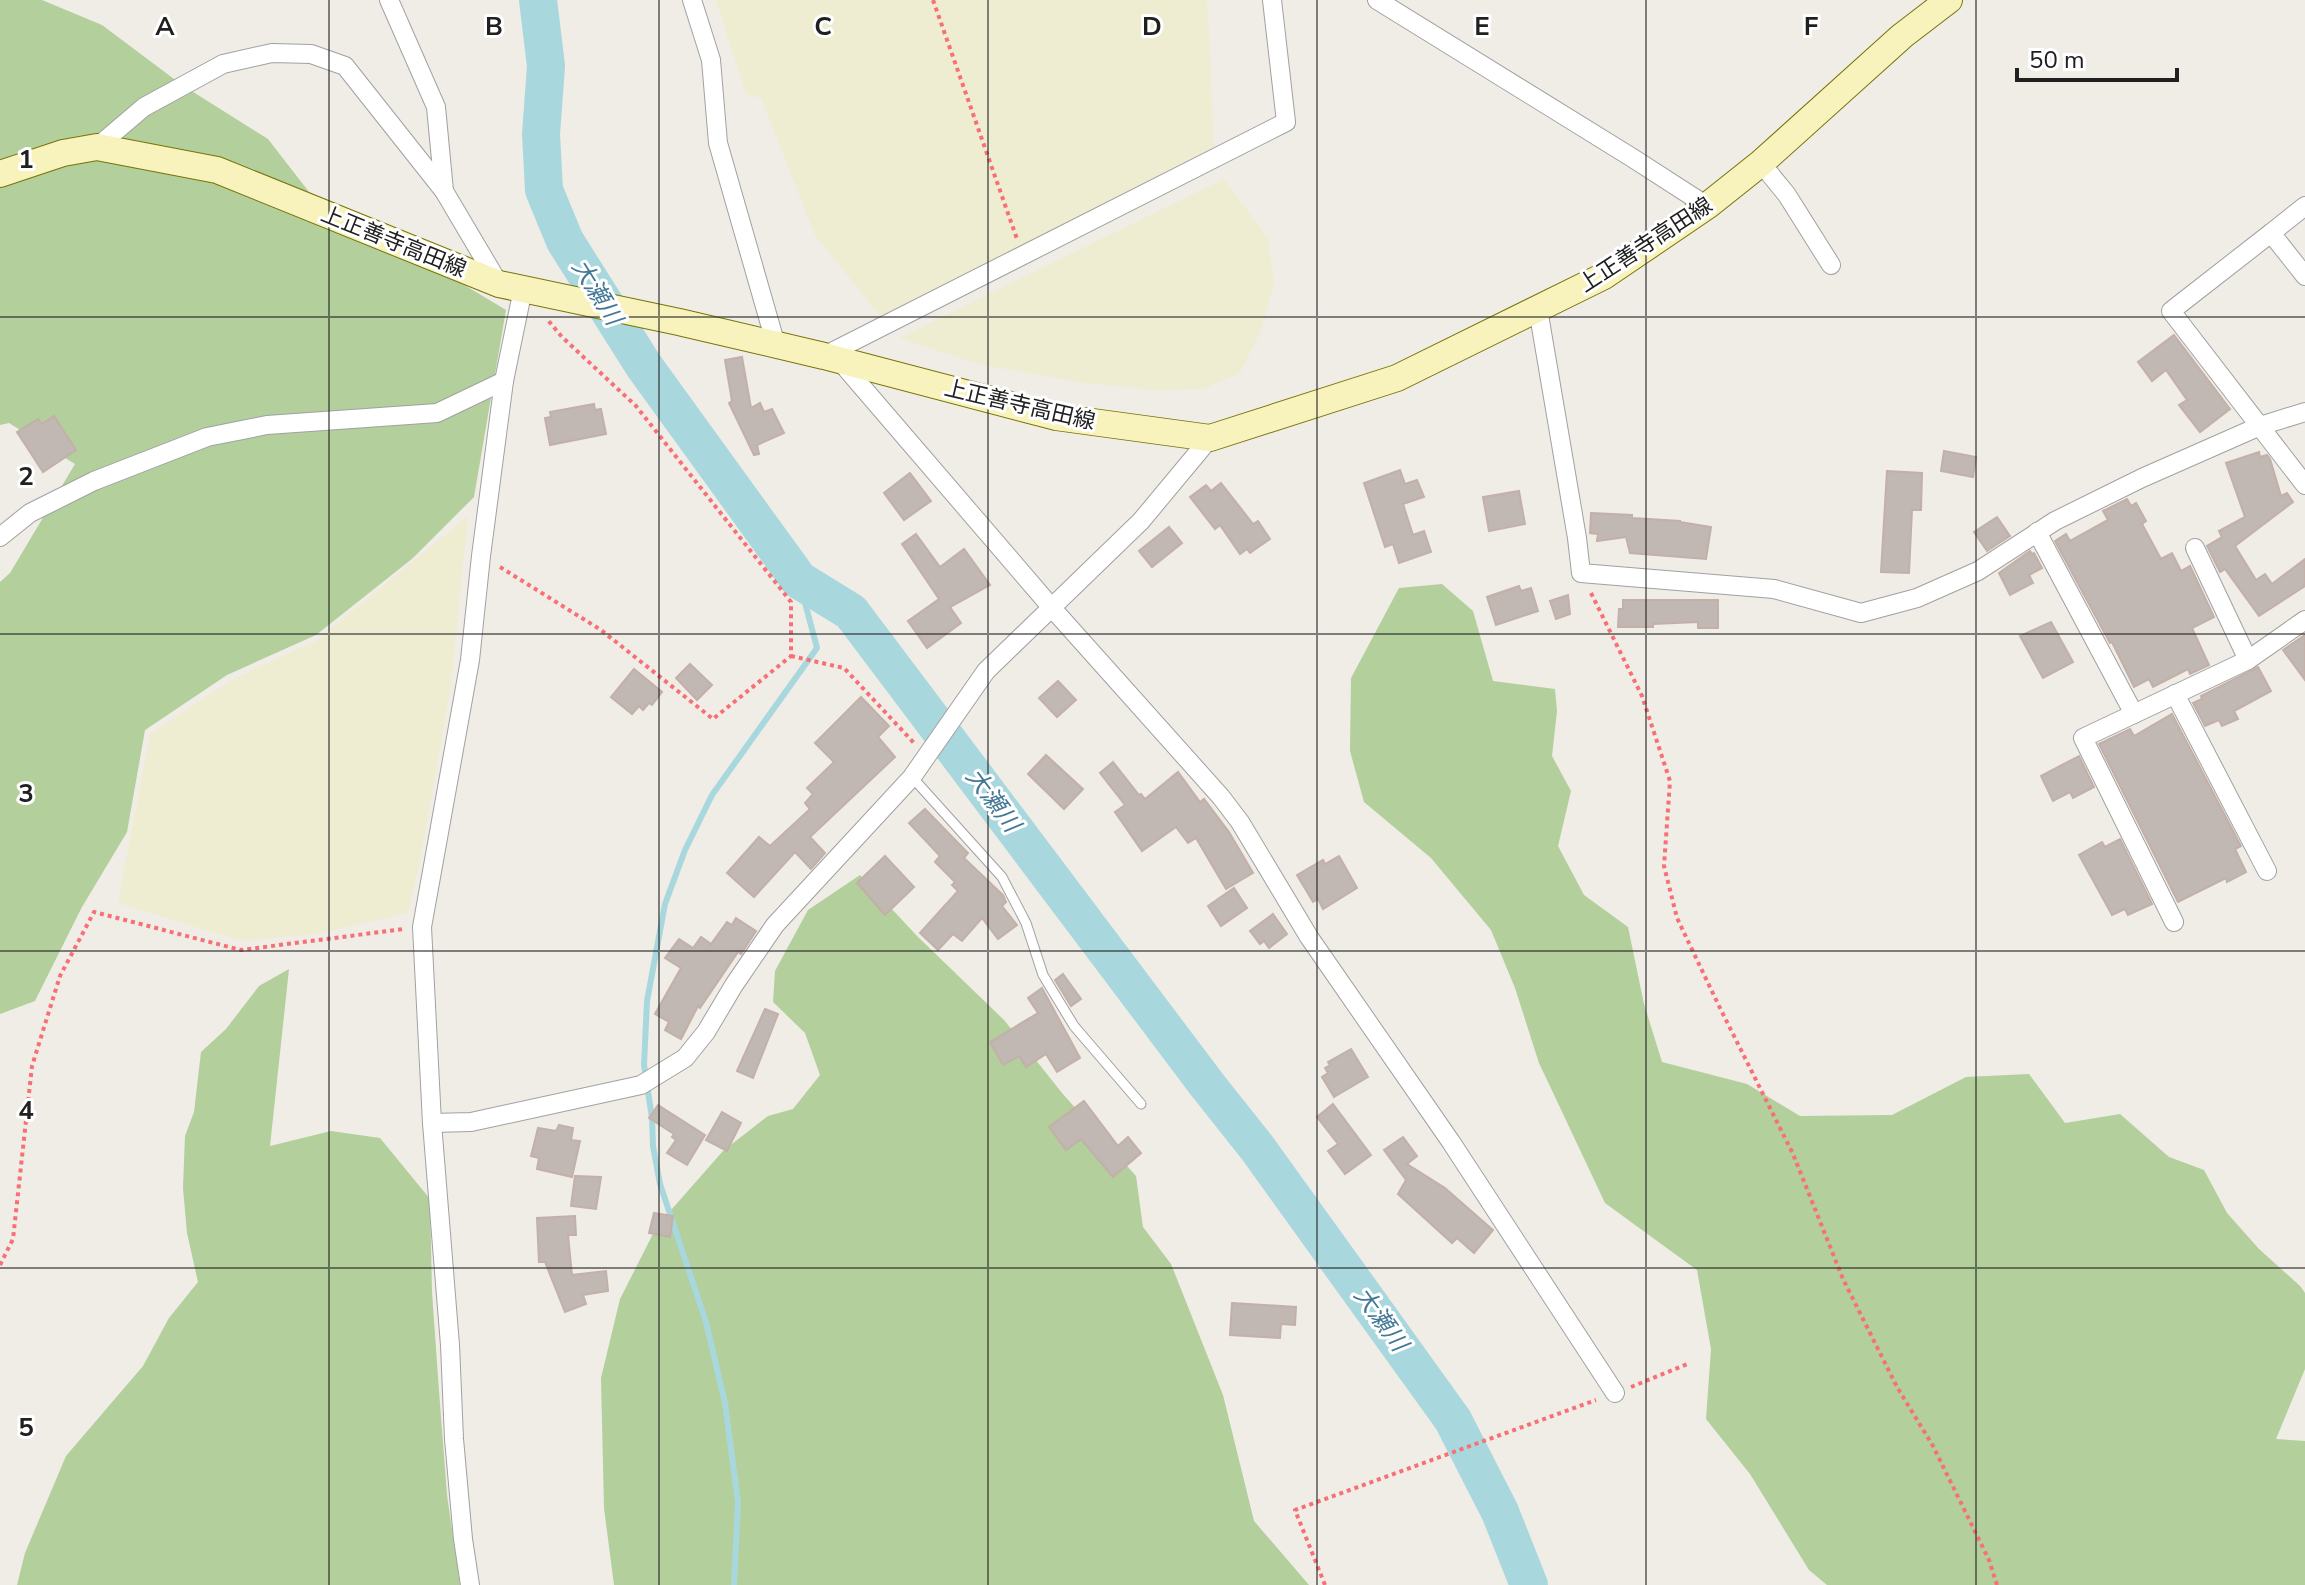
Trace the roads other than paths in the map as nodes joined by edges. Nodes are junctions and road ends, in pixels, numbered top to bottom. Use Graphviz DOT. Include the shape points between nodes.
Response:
graph roads {
  1 [pos="389,0"];
  2 [pos="692,0"];
  3 [pos="1272,0"];
  4 [pos="1377,0"];
  5 [pos="1949,0"];
  6 [pos="97,147"];
  7 [pos="1761,163"];
  8 [pos="0,174"];
  9 [pos="444,191"];
  10 [pos="1707,206"];
  11 [pos="2305,206"];
  12 [pos="2271,233"];
  13 [pos="1831,265"];
  14 [pos="2305,276"];
  15 [pos="511,287"];
  16 [pos="1538,309"];
  17 [pos="776,345"];
  18 [pos="831,358"];
  19 [pos="504,381"];
  20 [pos="2305,412"];
  21 [pos="2260,426"];
  22 [pos="1210,438"];
  23 [pos="2305,485"];
  24 [pos="2037,532"];
  25 [pos="0,537"];
  26 [pos="2195,548"];
  27 [pos="1052,608"];
  28 [pos="2305,620"];
  29 [pos="2248,660"];
  30 [pos="2175,694"];
  31 [pos="2134,714"];
  32 [pos="912,777"];
  33 [pos="2267,871"];
  34 [pos="2174,922"];
  35 [pos="1141,1104"];
  36 [pos="432,1123"];
  37 [pos="1615,1393"];
  38 [pos="470,1585"];
  1 -- 9 [label="street" via="436,107"];
  2 -- 17 [label="street" via="711,60 718,143"];
  3 -- 18 [label="street" via="1286,122"];
  4 -- 10 [label="street"];
  5 -- 7 [label="main road, 上正善寺高田線"];
  6 -- 8 [label="main road, 上正善寺高田線"];
  6 -- 9 [label="street" via="144,107 223,64 272,53 311,54 345,66"];
  6 -- 15 [label="main road, 上正善寺高田線" via="217,170"];
  7 -- 10 [label="main road, 上正善寺高田線"];
  7 -- 13 [label="street"];
  9 -- 15 [label="street"];
  10 -- 16 [label="main road, 上正善寺高田線" via="1604,276"];
  11 -- 12 [label="street"];
  12 -- 14 [label="street"];
  12 -- 21 [label="street" via="2171,311"];
  15 -- 17 [label="main road, 上正善寺高田線"];
  15 -- 19 [label="street"];
  16 -- 22 [label="main road, 上正善寺高田線" via="1397,378"];
  16 -- 24 [label="street" via="1581,573 1774,589 1861,613 1917,598 1978,571"];
  17 -- 18 [label="main road, 上正善寺高田線"];
  18 -- 22 [label="main road, 上正善寺高田線" via="1056,417"];
  18 -- 27 [label="street"];
  19 -- 25 [label="street" via="437,413 267,425 207,437 94,481 30,513"];
  19 -- 36 [label="street" via="470,660 422,927"];
  20 -- 21 [label="street"];
  21 -- 23 [label="street"];
  21 -- 24 [label="street"];
  22 -- 27 [label="street" via="1141,521"];
  24 -- 31 [label="street"];
  26 -- 29 [label="street"];
  27 -- 32 [label="street" via="986,671"];
  27 -- 37 [label="street" via="1240,822 1309,937"];
  28 -- 29 [label="street"];
  29 -- 30 [label="street"];
  30 -- 31 [label="street"];
  30 -- 33 [label="street"];
  31 -- 34 [label="street" via="2083,738"];
  32 -- 35 [label="lane" via="1002,877 1026,923 1043,975 1074,1026"];
  32 -- 36 [label="street" via="775,925 685,1058 641,1085 471,1122"];
  36 -- 38 [label="street"];
}
